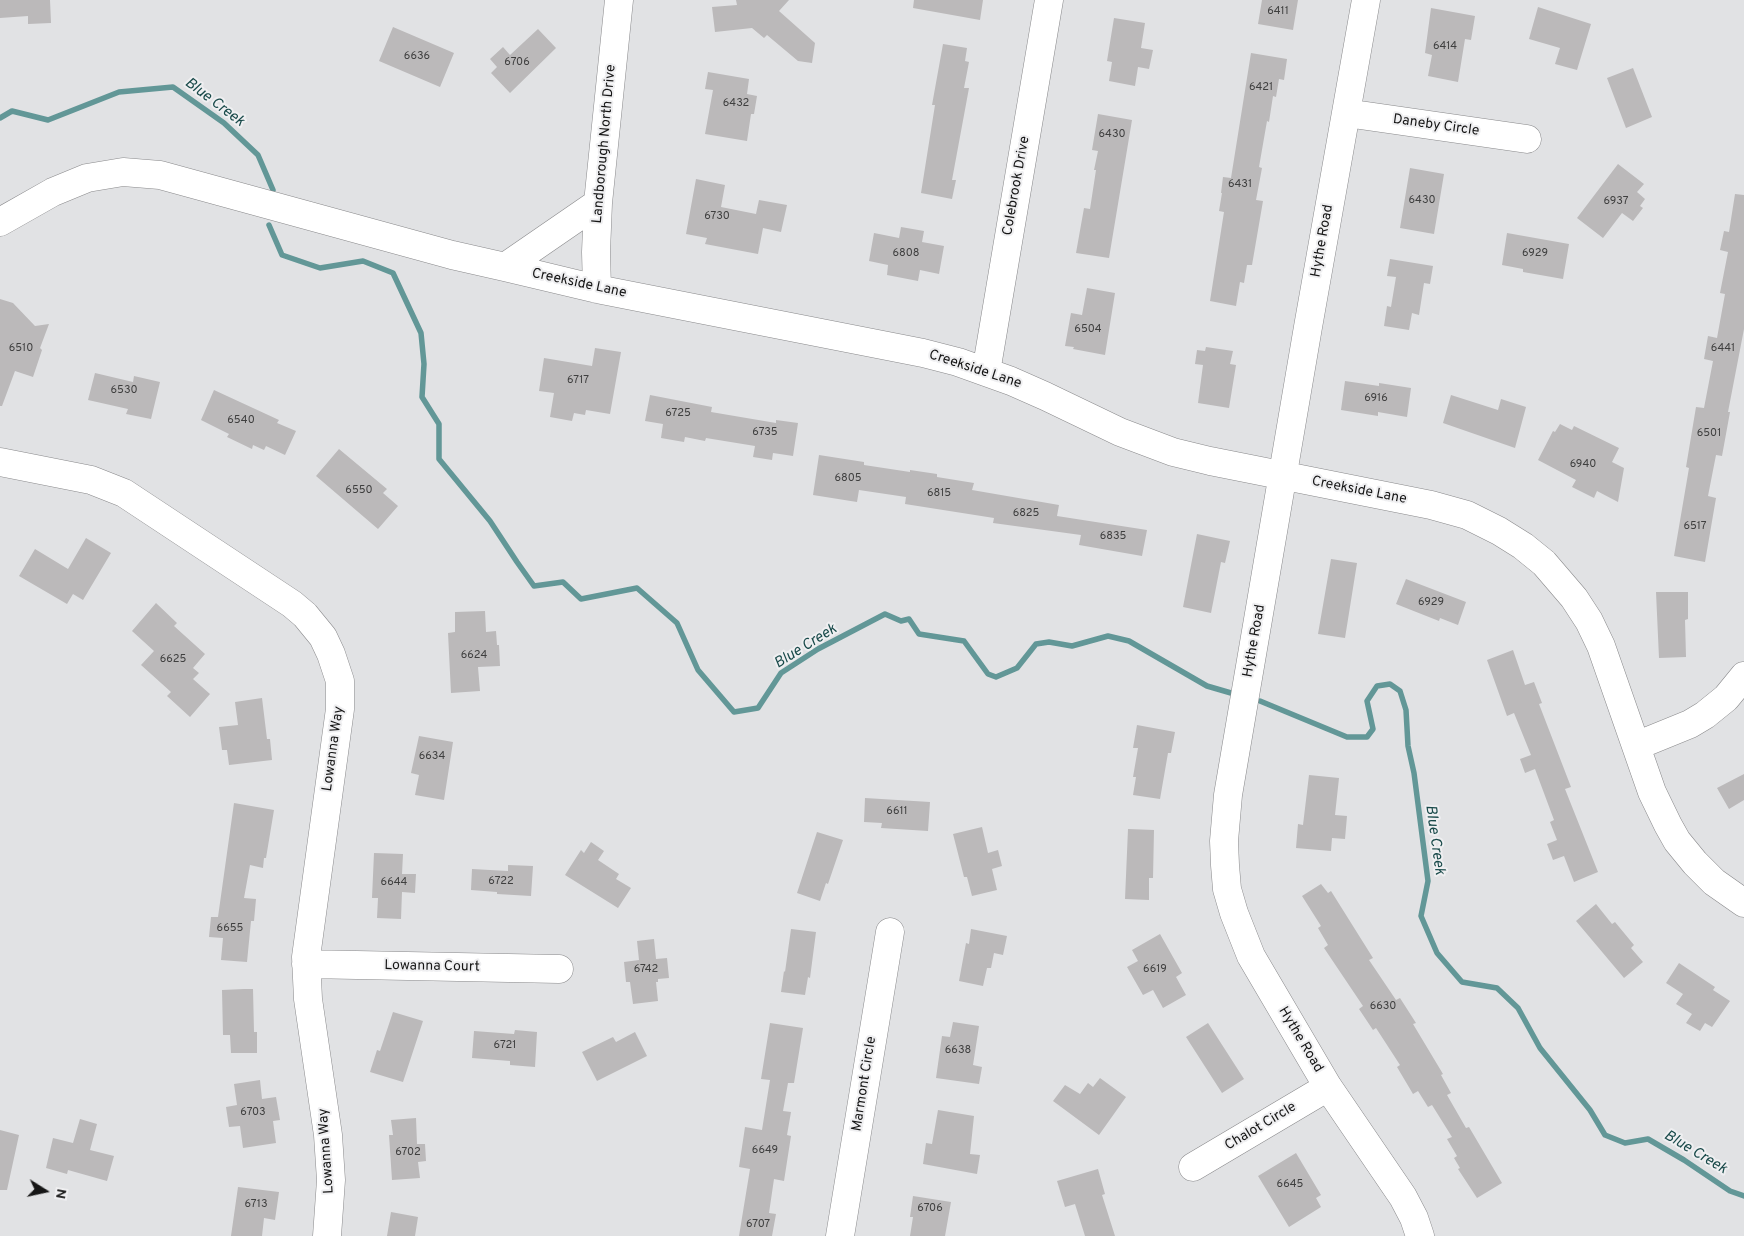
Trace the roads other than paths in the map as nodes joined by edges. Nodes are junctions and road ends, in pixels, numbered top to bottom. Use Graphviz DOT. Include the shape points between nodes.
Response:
graph roads {
  1 [pos="619,0"];
  2 [pos="1049,0"];
  3 [pos="1366,0"];
  4 [pos="1346,113"];
  5 [pos="1527,139"];
  6 [pos="598,203"];
  7 [pos="0,222"];
  8 [pos="504,267"];
  9 [pos="597,289"];
  10 [pos="986,372"];
  11 [pos="0,462"];
  12 [pos="1283,476"];
  13 [pos="1744,676"];
  14 [pos="1636,746"];
  15 [pos="1744,903"];
  16 [pos="890,932"];
  17 [pos="306,964"];
  18 [pos="559,969"];
  19 [pos="1328,1087"];
  20 [pos="1193,1167"];
  21 [pos="327,1236"];
  22 [pos="840,1236"];
  23 [pos="1420,1236"];
  1 -- 6 [label="street, Landborough North Drive"];
  2 -- 10 [label="street, Colebrook Drive"];
  3 -- 4 [label="street, Hythe Road"];
  4 -- 5 [label="street, Daneby Circle"];
  4 -- 12 [label="street, Hythe Road"];
  6 -- 8 [label="street"];
  6 -- 9 [label="street, Landborough North Drive"];
  7 -- 8 [label="street, Creekside Lane" via="69,184 105,174 141,172"];
  8 -- 9 [label="street, Creekside Lane"];
  9 -- 10 [label="street, Creekside Lane" via="903,348"];
  10 -- 12 [label="street, Creekside Lane" via="1029,388 1155,446"];
  11 -- 17 [label="street, Lowanna Way" via="91,480 124,493 284,598 323,637 340,681 340,710"];
  12 -- 14 [label="street, Creekside Lane" via="1448,510 1483,522 1523,546 1556,576 1589,621"];
  12 -- 19 [label="street, Hythe Road" via="1228,795 1224,865 1234,913 1251,956"];
  13 -- 14 [label="street" via="1726,698 1705,715"];
  14 -- 15 [label="street, Creekside Lane" via="1659,809 1677,841 1714,882"];
  16 -- 22 [label="street, Marmont Circle"];
  17 -- 18 [label="street, Lowanna Court"];
  17 -- 21 [label="street, Lowanna Way" via="308,1000 328,1135 331,1180"];
  19 -- 20 [label="street, Chalot Circle"];
  19 -- 23 [label="street, Hythe Road" via="1403,1197"];
}
